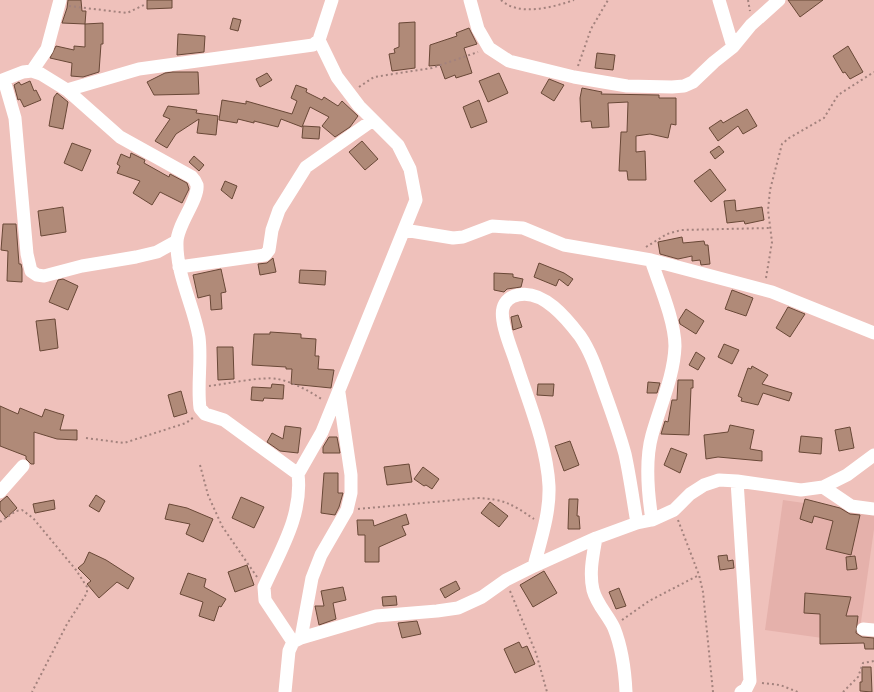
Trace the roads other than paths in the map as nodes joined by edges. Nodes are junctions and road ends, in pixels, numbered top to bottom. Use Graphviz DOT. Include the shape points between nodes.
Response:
graph roads {
  1 [pos="332,0"];
  2 [pos="470,0"];
  3 [pos="719,0"];
  4 [pos="779,0"];
  5 [pos="59,2"];
  6 [pos="319,40"];
  7 [pos="733,47"];
  8 [pos="32,71"];
  9 [pos="2,81"];
  10 [pos="67,90"];
  11 [pos="373,120"];
  12 [pos="404,230"];
  13 [pos="176,241"];
  14 [pos="651,260"];
  15 [pos="179,268"];
  16 [pos="874,333"];
  17 [pos="339,393"];
  18 [pos="874,455"];
  19 [pos="23,466"];
  20 [pos="298,474"];
  21 [pos="737,481"];
  22 [pos="823,487"];
  23 [pos="0,492"];
  24 [pos="874,510"];
  25 [pos="652,520"];
  26 [pos="638,523"];
  27 [pos="596,538"];
  28 [pos="534,566"];
  29 [pos="297,640"];
  30 [pos="286,692"];
  31 [pos="626,692"];
  32 [pos="741,692"];
  1 -- 6 [label="street"];
  2 -- 7 [label="street" via="478,29 489,48 509,61 627,86 684,86 693,82"];
  3 -- 7 [label="street"];
  4 -- 7 [label="street" via="751,25"];
  5 -- 8 [label="street" via="47,49"];
  6 -- 10 [label="street" via="313,45 139,69"];
  6 -- 11 [label="street" via="337,76 358,106"];
  8 -- 9 [label="street"];
  8 -- 10 [label="street"];
  9 -- 13 [label="street" via="15,118 27,254 31,271 37,276 44,276 82,266 136,257 157,252"];
  10 -- 13 [label="street" via="120,137 192,176 196,194"];
  11 -- 12 [label="street" via="398,145 410,169 416,200"];
  11 -- 15 [label="street" via="306,167 279,210 269,250 265,255"];
  12 -- 14 [label="street" via="453,238 492,226 523,228 564,245"];
  12 -- 17 [label="street"];
  13 -- 15 [label="street"];
  14 -- 16 [label="street" via="764,289"];
  14 -- 25 [label="street" via="674,330 675,346 652,437 648,494"];
  15 -- 20 [label="street" via="198,336 201,357 201,412 224,420"];
  17 -- 20 [label="street" via="322,432"];
  17 -- 29 [label="street" via="351,475 351,493 347,510 312,578"];
  18 -- 22 [label="street" via="847,475"];
  19 -- 23 [label="street"];
  20 -- 29 [label="street" via="300,489 295,516 264,587 265,600"];
  21 -- 22 [label="street" via="801,490"];
  21 -- 25 [label="street" via="719,480 704,485 690,494 674,510"];
  21 -- 32 [label="street" via="750,681"];
  22 -- 24 [label="street" via="851,506"];
  25 -- 26 [label="street"];
  26 -- 27 [label="street"];
  26 -- 28 [label="street" via="617,426 584,343 568,320 554,307 533,295 524,293 513,296 506,301 503,309 505,329 541,440 549,485 545,527"];
  27 -- 28 [label="street"];
  27 -- 31 [label="street" via="591,575 593,590 613,627 620,648"];
  28 -- 29 [label="street" via="458,608 376,616"];
  29 -- 30 [label="street" via="289,651"];
}
